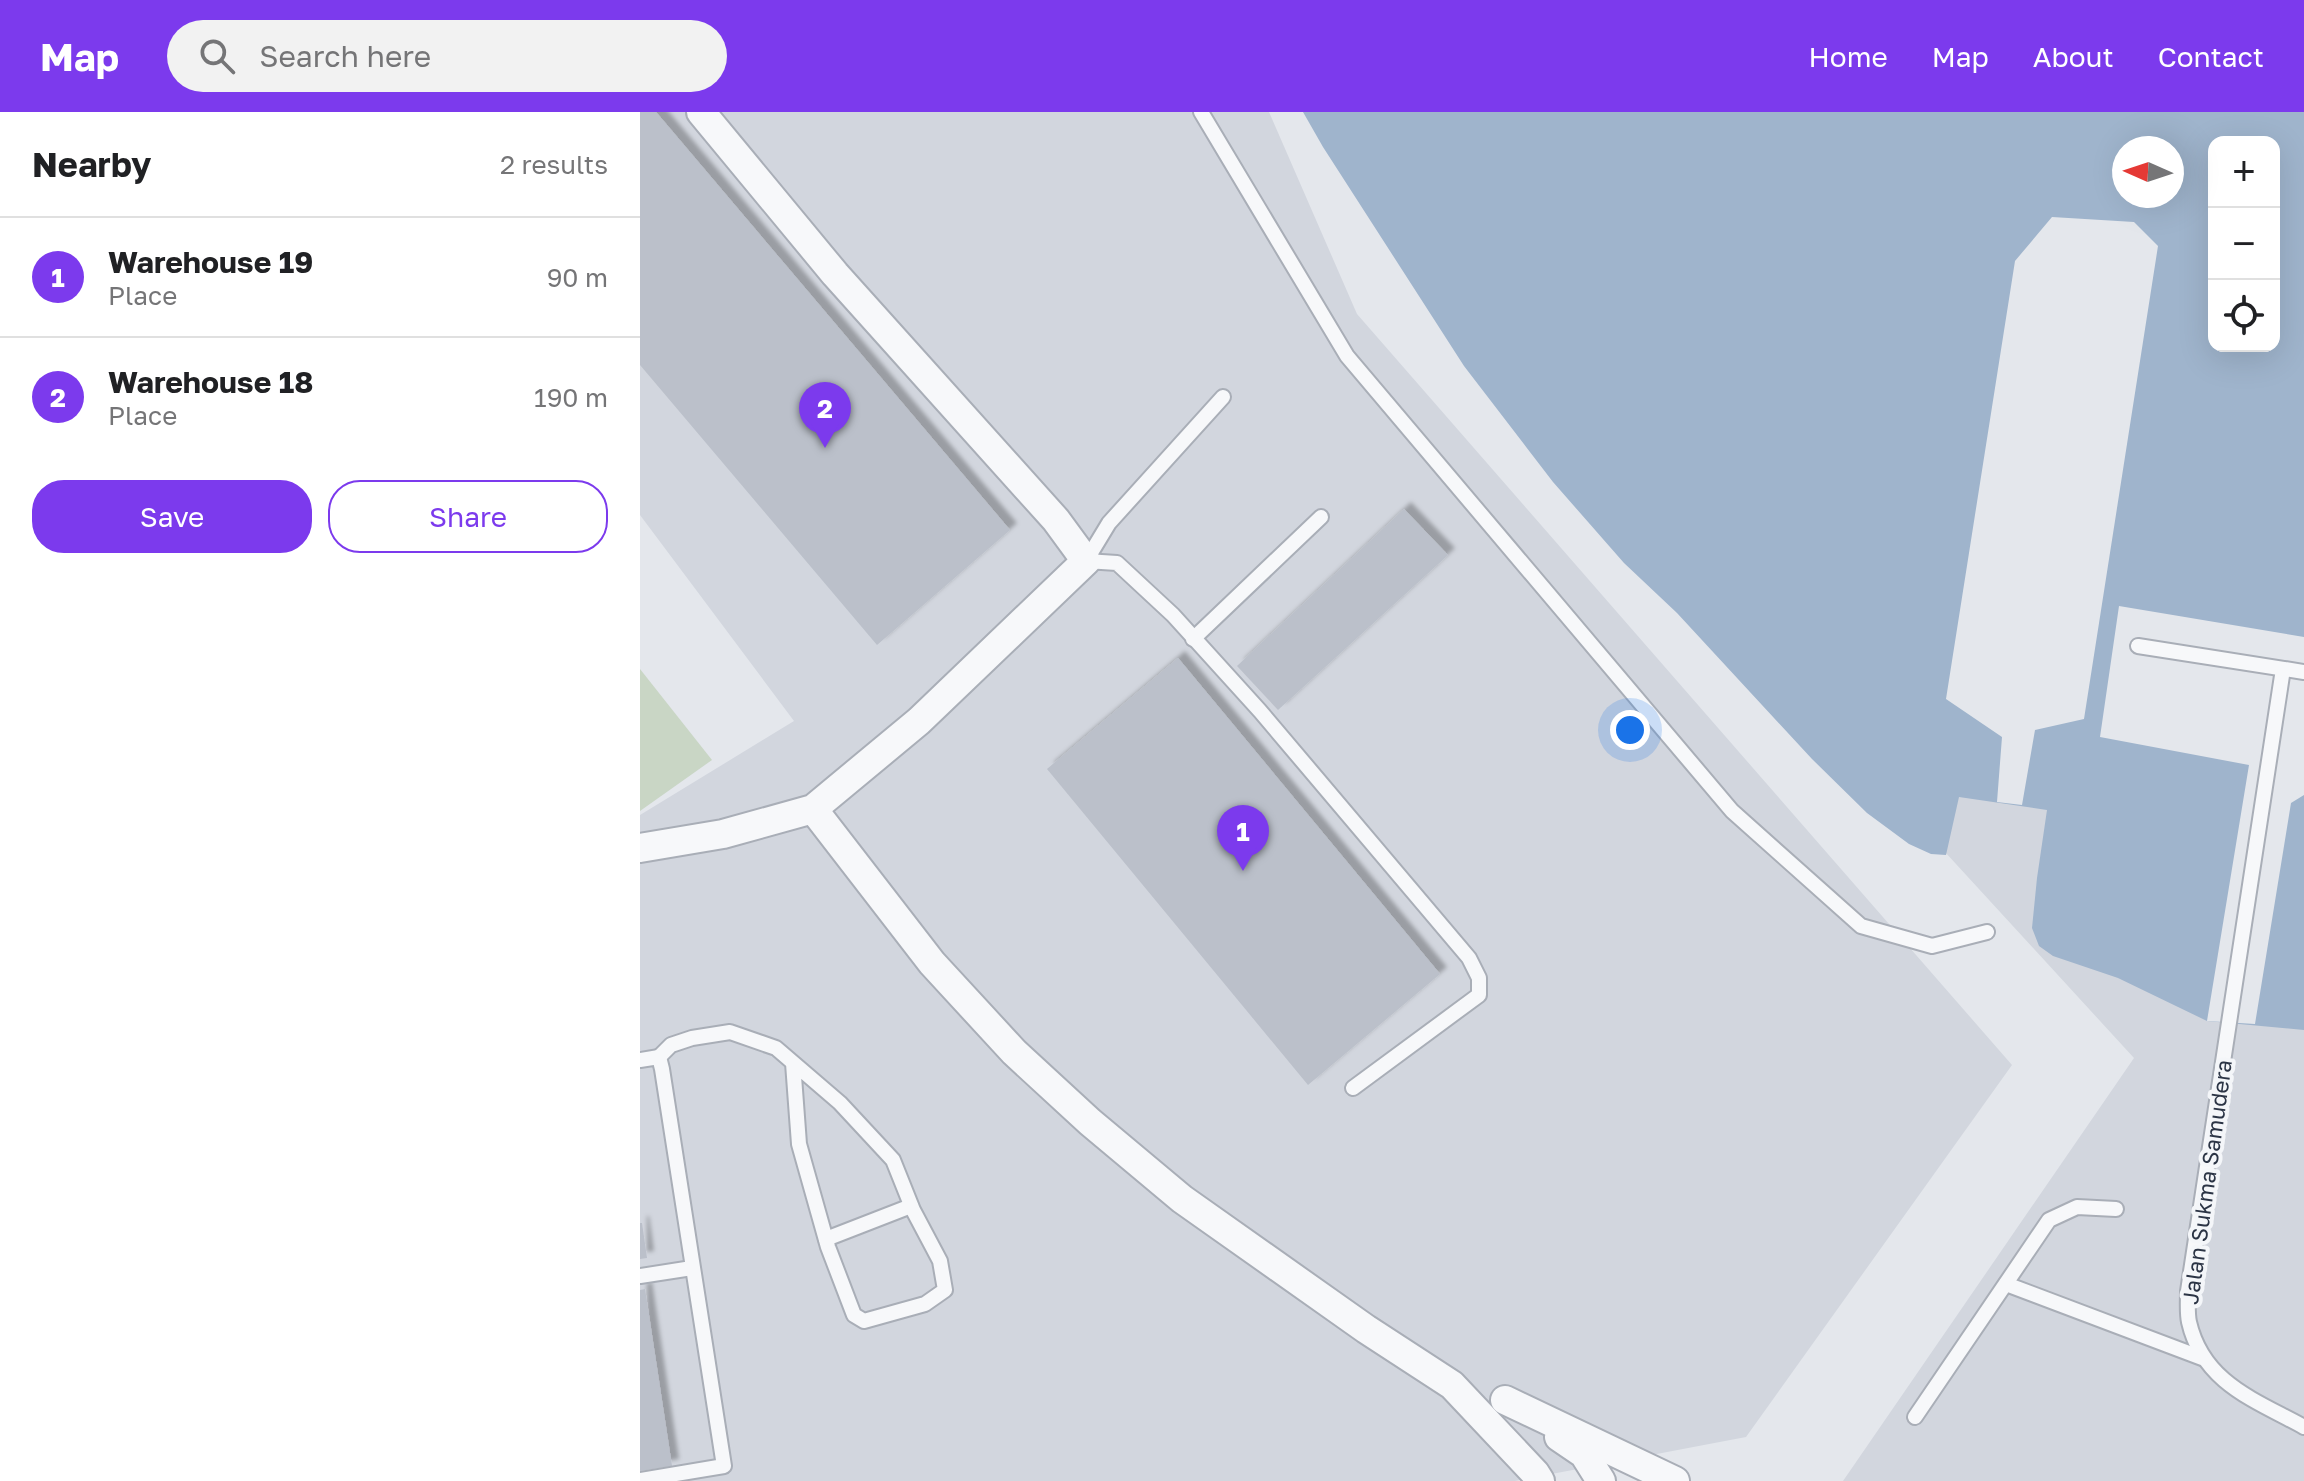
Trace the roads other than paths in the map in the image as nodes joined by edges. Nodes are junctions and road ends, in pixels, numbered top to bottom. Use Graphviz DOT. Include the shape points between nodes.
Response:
graph roads {
  1 [pos="701,112"];
  2 [pos="1201,112"];
  3 [pos="1223,397"];
  4 [pos="1321,517"];
  5 [pos="1086,561"];
  6 [pos="1193,639"];
  7 [pos="2138,646"];
  8 [pos="2283,669"];
  9 [pos="2304,672"];
  10 [pos="813,809"];
  11 [pos="640,848"];
  12 [pos="1987,932"];
  13 [pos="659,1057"];
  14 [pos="640,1060"];
  15 [pos="793,1063"];
  16 [pos="1353,1088"];
  17 [pos="911,1206"];
  18 [pos="2116,1209"];
  19 [pos="826,1239"];
  20 [pos="692,1268"];
  21 [pos="640,1276"];
  22 [pos="2006,1284"];
  23 [pos="2202,1358"];
  24 [pos="1452,1385"];
  25 [pos="1505,1400"];
  26 [pos="1915,1417"];
  27 [pos="2304,1427"];
  28 [pos="640,1480"];
  29 [pos="1540,1481"];
  30 [pos="1601,1481"];
  31 [pos="1675,1481"];
  1 -- 5 [label="street"];
  2 -- 12 [label="lane" via="1347,356 1732,811 1861,926 1932,946"];
  3 -- 5 [label="lane" via="1109,523"];
  4 -- 6 [label="lane"];
  5 -- 6 [label="lane" via="1117,563"];
  5 -- 10 [label="street" via="919,721"];
  6 -- 16 [label="lane" via="1469,958 1479,978 1479,995"];
  7 -- 8 [label="lane"];
  8 -- 9 [label="lane"];
  8 -- 23 [label="lane, Jalan Sukma Samudera" via="2188,1291 2189,1322"];
  10 -- 11 [label="street" via="723,834"];
  10 -- 24 [label="street" via="932,963 1014,1052 1090,1122 1182,1199"];
  13 -- 14 [label="lane"];
  13 -- 15 [label="lane" via="671,1045 730,1032 776,1048"];
  13 -- 20 [label="lane"];
  15 -- 17 [label="lane" via="840,1103 893,1160"];
  15 -- 19 [label="lane" via="799,1144"];
  17 -- 19 [label="lane"];
  17 -- 19 [label="lane" via="940,1261 945,1290 925,1304 864,1321 854,1315"];
  18 -- 22 [label="lane" via="2077,1207 2049,1220"];
  20 -- 21 [label="lane"];
  20 -- 28 [label="lane" via="724,1466"];
  22 -- 23 [label="lane"];
  22 -- 26 [label="lane"];
  23 -- 27 [label="lane, Jalan Sukma Samudera" via="2229,1386"];
  24 -- 25 [label="street"];
  24 -- 29 [label="street"];
  25 -- 30 [label="street" via="1584,1454"];
  25 -- 31 [label="street"];
}
